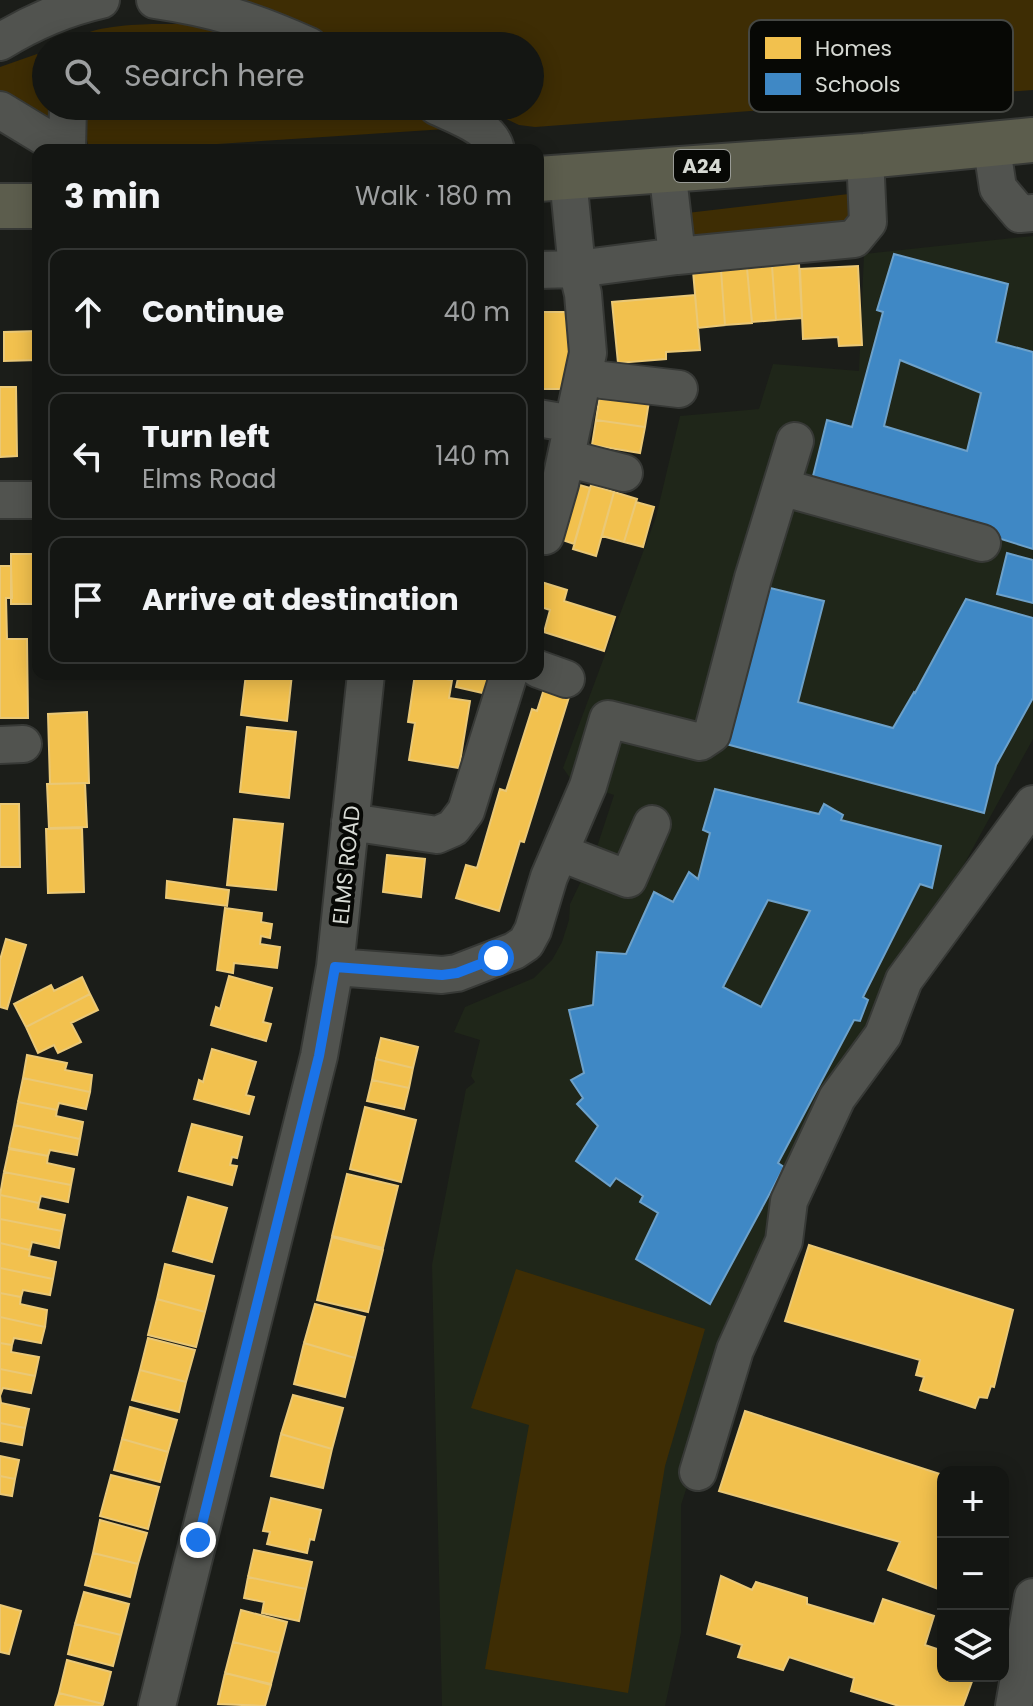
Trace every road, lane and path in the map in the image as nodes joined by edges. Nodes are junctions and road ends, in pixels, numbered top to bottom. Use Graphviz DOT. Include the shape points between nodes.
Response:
graph roads {
  1 [pos="101,0"];
  2 [pos="155,0"];
  3 [pos="49,32"];
  4 [pos="275,32"];
  5 [pos="32,36"];
  6 [pos="0,42"];
  7 [pos="0,110"];
  8 [pos="68,120"];
  9 [pos="463,120"];
  10 [pos="1012,141"];
  11 [pos="57,144"];
  12 [pos="67,144"];
  13 [pos="494,144"];
  14 [pos="865,156"];
  15 [pos="667,168"];
  16 [pos="553,178"];
  17 [pos="0,206"];
  18 [pos="32,206"];
  19 [pos="1033,213"];
  20 [pos="677,256"];
  21 [pos="577,269"];
  22 [pos="544,270"];
  23 [pos="584,374"];
  24 [pos="679,389"];
  25 [pos="544,422"];
  26 [pos="570,441"];
  27 [pos="795,441"];
  28 [pos="624,473"];
  29 [pos="781,487"];
  30 [pos="0,500"];
  31 [pos="32,500"];
  32 [pos="545,536"];
  33 [pos="982,543"];
  34 [pos="365,680"];
  35 [pos="507,680"];
  36 [pos="1033,804"];
  37 [pos="350,822"];
  38 [pos="652,824"];
  39 [pos="561,853"];
  40 [pos="335,967"];
  41 [pos="698,1472"];
  42 [pos="1033,1597"];
  43 [pos="157,1706"];
  44 [pos="1014,1706"];
  1 -- 3 [label="street" via="76,6"];
  2 -- 4 [label="street" via="228,13"];
  5 -- 6 [label="street"];
  7 -- 11 [label="street"];
  8 -- 12 [label="street"];
  9 -- 13 [label="street" via="484,131"];
  10 -- 14 [label="highway, A24"];
  10 -- 19 [label="street" via="998,188 1020,214"];
  14 -- 15 [label="highway, A24"];
  14 -- 20 [label="street" via="868,222 854,239"];
  15 -- 16 [label="highway, A24"];
  15 -- 20 [label="street"];
  16 -- 21 [label="street"];
  17 -- 18 [label="highway"];
  20 -- 21 [label="street"];
  21 -- 22 [label="street"];
  21 -- 23 [label="street" via="588,353"];
  23 -- 24 [label="street"];
  23 -- 26 [label="street"];
  25 -- 26 [label="street"];
  26 -- 28 [label="street"];
  26 -- 32 [label="street"];
  27 -- 29 [label="street"];
  29 -- 33 [label="street"];
  29 -- 39 [label="street" via="712,734 700,742 608,719"];
  30 -- 31 [label="street"];
  34 -- 37 [label="street, ELMS ROAD"];
  35 -- 37 [label="street" via="466,811 453,828 437,835"];
  36 -- 41 [label="street" via="904,980 883,1035 837,1098 789,1201 784,1241 735,1350"];
  37 -- 40 [label="street, ELMS ROAD"];
  38 -- 39 [label="street" via="628,879"];
  39 -- 40 [label="street" via="533,930 514,951 442,975"];
  40 -- 43 [label="street, ELMS ROAD" via="319,1056"];
  42 -- 44 [label="street"];
}
